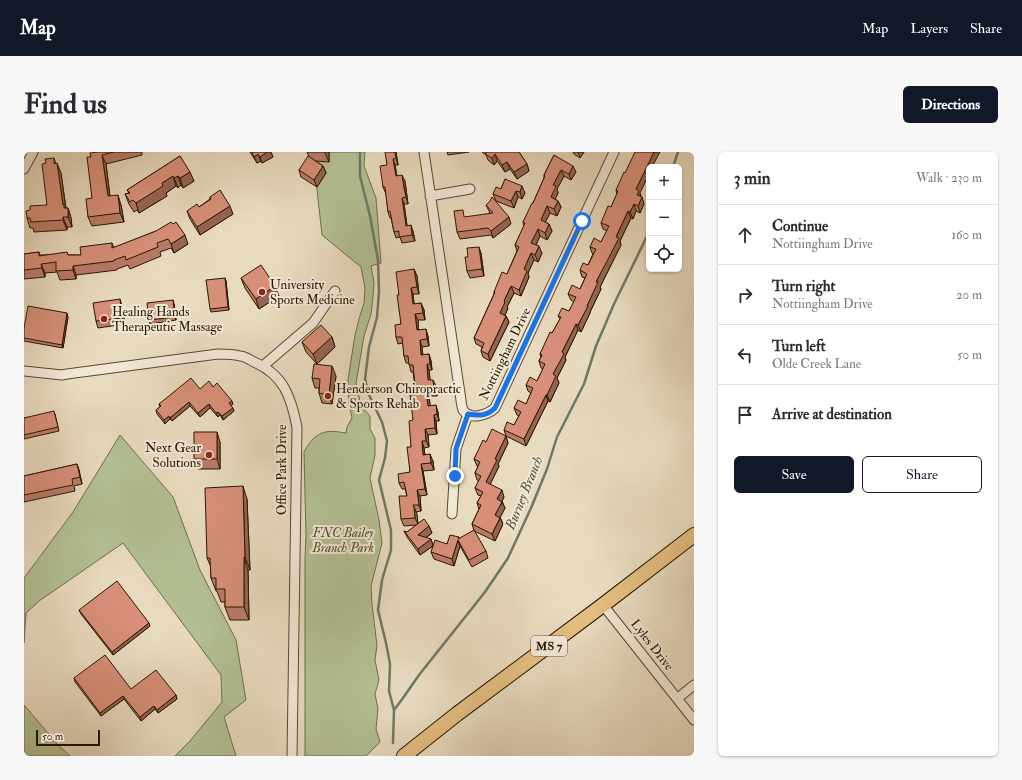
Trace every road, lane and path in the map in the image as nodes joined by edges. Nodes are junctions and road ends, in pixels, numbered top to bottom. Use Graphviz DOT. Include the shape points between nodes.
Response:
graph roads {
  1 [pos="33,152"];
  2 [pos="424,152"];
  3 [pos="614,152"];
  4 [pos="24,169"];
  5 [pos="470,190"];
  6 [pos="430,196"];
  7 [pos="335,291"];
  8 [pos="263,366"];
  9 [pos="24,371"];
  10 [pos="468,414"];
  11 [pos="452,514"];
  12 [pos="694,535"];
  13 [pos="603,605"];
  14 [pos="694,685"];
  15 [pos="678,698"];
  16 [pos="694,720"];
  17 [pos="292,756"];
  18 [pos="404,756"];
  1 -- 4 [label="street"];
  2 -- 6 [label="street, Nottiingham Drive"];
  3 -- 10 [label="street, Nottiingham Drive" via="495,408 479,416"];
  5 -- 6 [label="street"];
  6 -- 10 [label="street, Nottiingham Drive" via="460,400"];
  7 -- 8 [label="street" via="313,323"];
  8 -- 9 [label="street, Office Park Drive" via="241,356 218,354 62,375"];
  8 -- 17 [label="street, Office Park Drive" via="285,388 293,406 297,427"];
  10 -- 11 [label="street" via="456,449"];
  12 -- 13 [label="highway, MS 7"];
  13 -- 15 [label="street, Lyles Drive"];
  13 -- 18 [label="highway, MS 7"];
  14 -- 15 [label="street"];
  15 -- 16 [label="street, Lyles Drive"];
}
